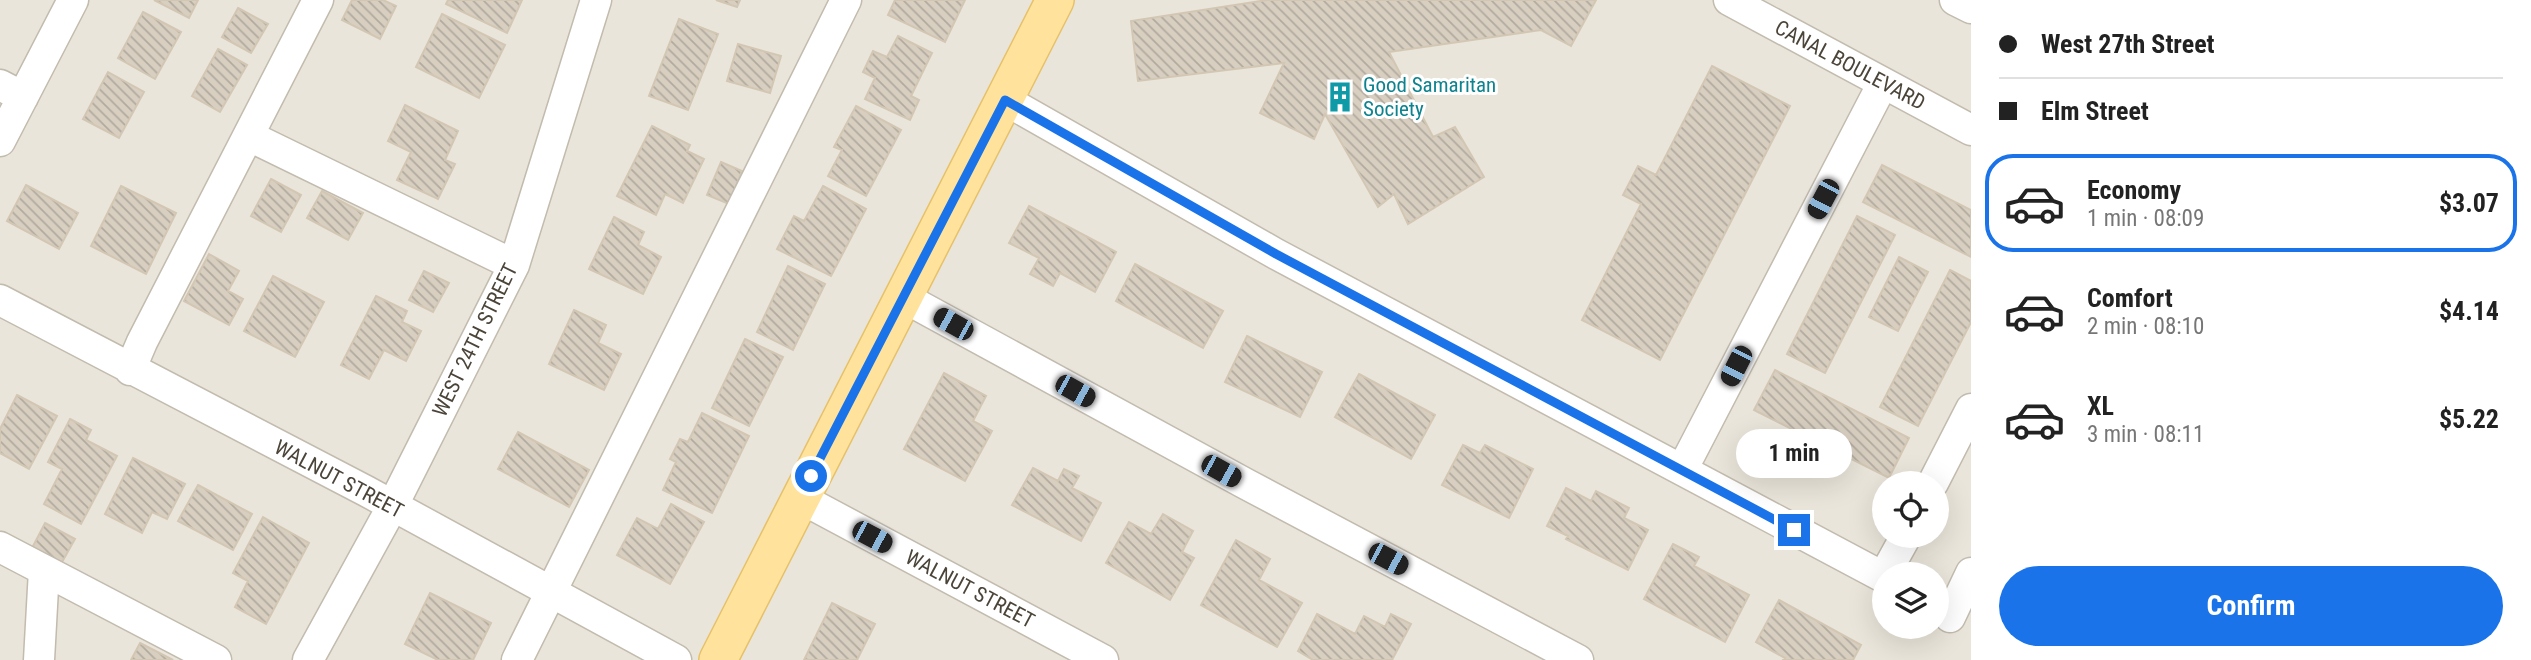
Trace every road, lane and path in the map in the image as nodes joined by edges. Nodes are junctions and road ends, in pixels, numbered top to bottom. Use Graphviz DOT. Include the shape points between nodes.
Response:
graph roads {
  1 [pos="73,0"];
  2 [pos="318,0"];
  3 [pos="596,0"];
  4 [pos="846,0"];
  5 [pos="1055,0"];
  6 [pos="1729,0"];
  7 [pos="1955,0"];
  8 [pos="1971,8"];
  9 [pos="1883,83"];
  10 [pos="12,91"];
  11 [pos="1005,100"];
  12 [pos="1971,130"];
  13 [pos="249,136"];
  14 [pos="0,141"];
  15 [pos="514,265"];
  16 [pos="903,297"];
  17 [pos="0,300"];
  18 [pos="130,370"];
  19 [pos="1971,409"];
  20 [pos="1682,470"];
  21 [pos="1939,471"];
  22 [pos="800,498"];
  23 [pos="392,507"];
  24 [pos="0,547"];
  25 [pos="1872,569"];
  26 [pos="44,570"];
  27 [pos="1971,573"];
  28 [pos="552,593"];
  29 [pos="1953,618"];
  30 [pos="39,660"];
  31 [pos="216,660"];
  32 [pos="308,660"];
  33 [pos="517,660"];
  34 [pos="676,660"];
  35 [pos="718,660"];
  36 [pos="1103,660"];
  37 [pos="1578,660"];
  1 -- 10 [label="street"];
  2 -- 13 [label="street"];
  3 -- 15 [label="street, WEST 24TH STREET"];
  4 -- 28 [label="street"];
  5 -- 11 [label="main road"];
  6 -- 9 [label="street, CANAL BOULEVARD"];
  7 -- 8 [label="street"];
  9 -- 12 [label="street, CANAL BOULEVARD"];
  9 -- 20 [label="street"];
  10 -- 14 [label="street"];
  11 -- 16 [label="main road"];
  11 -- 20 [label="street" via="1276,254"];
  13 -- 15 [label="street"];
  13 -- 18 [label="street"];
  15 -- 23 [label="street, WEST 24TH STREET"];
  16 -- 22 [label="main road"];
  16 -- 37 [label="street"];
  17 -- 18 [label="street, WALNUT STREET"];
  18 -- 23 [label="street, WALNUT STREET"];
  19 -- 21 [label="street"];
  20 -- 25 [label="street"];
  22 -- 35 [label="main road"];
  22 -- 36 [label="street, WALNUT STREET"];
  23 -- 28 [label="street, WALNUT STREET"];
  23 -- 32 [label="street, WEST 24TH STREET"];
  24 -- 26 [label="street"];
  26 -- 30 [label="street"];
  26 -- 31 [label="street"];
  27 -- 29 [label="street"];
  28 -- 33 [label="street"];
  28 -- 34 [label="street, WALNUT STREET"];
}
